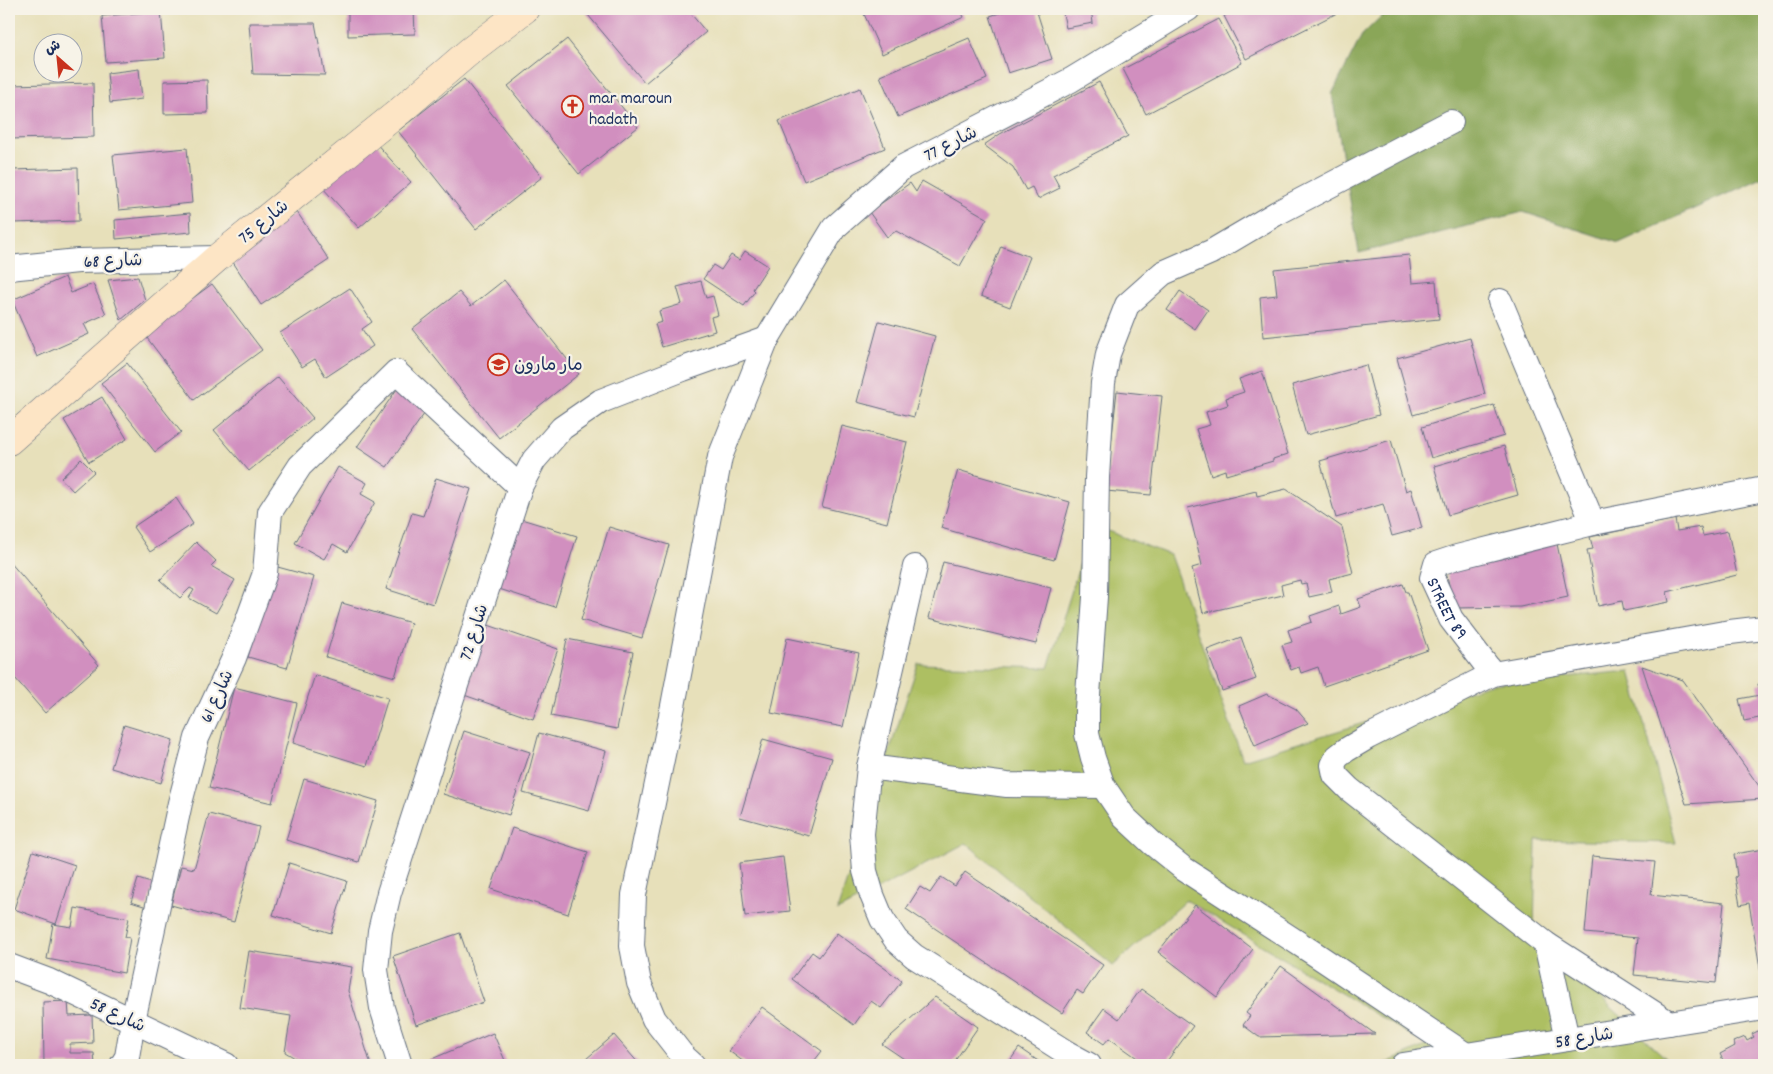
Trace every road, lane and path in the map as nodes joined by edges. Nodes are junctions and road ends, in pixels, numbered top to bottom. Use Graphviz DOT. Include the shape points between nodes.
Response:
graph roads {
  1 [pos="525,9"];
  2 [pos="1188,9"];
  3 [pos="1451,122"];
  4 [pos="217,258"];
  5 [pos="9,268"];
  6 [pos="1500,300"];
  7 [pos="768,339"];
  8 [pos="9,441"];
  9 [pos="520,487"];
  10 [pos="1764,489"];
  11 [pos="1594,523"];
  12 [pos="914,567"];
  13 [pos="1764,628"];
  14 [pos="1493,674"];
  15 [pos="870,767"];
  16 [pos="1103,786"];
  17 [pos="1546,944"];
  18 [pos="9,966"];
  19 [pos="1764,1008"];
  20 [pos="133,1021"];
  21 [pos="1669,1023"];
  22 [pos="1566,1040"];
  23 [pos="1466,1055"];
  24 [pos="122,1065"];
  25 [pos="226,1065"];
  26 [pos="400,1065"];
  27 [pos="693,1065"];
  28 [pos="1089,1065"];
  29 [pos="1403,1065"];
  1 -- 4 [label="street, شارع 75"];
  2 -- 7 [label="street, شارع 77" via="1071,80 902,167 834,228"];
  3 -- 16 [label="street" via="1277,213 1212,252 1162,273 1127,305 1108,354 1099,435 1087,734"];
  4 -- 5 [label="street, شارع 68" via="78,261"];
  4 -- 8 [label="street, شارع 75"];
  6 -- 11 [label="street"];
  7 -- 9 [label="street, شارع 72" via="601,401 562,428 534,460"];
  7 -- 27 [label="street, شارع 77" via="720,457 634,895 632,946 639,983 654,1018"];
  9 -- 20 [label="street, شارع 61" via="396,372 300,466 270,512 265,572 234,658 196,738"];
  9 -- 26 [label="street, شارع 72" via="380,931 376,970 382,1008"];
  10 -- 11 [label="street, STREET 89"];
  11 -- 14 [label="street, STREET 89" via="1436,564 1432,578 1451,619"];
  12 -- 15 [label="street"];
  13 -- 14 [label="street"];
  14 -- 17 [label="street" via="1354,744 1337,757 1333,765 1335,775 1349,789"];
  15 -- 16 [label="street" via="1007,785"];
  15 -- 28 [label="street" via="862,834 865,871 882,919 896,940 914,956"];
  16 -- 23 [label="street" via="1124,816 1184,869"];
  17 -- 21 [label="street"];
  17 -- 22 [label="street"];
  18 -- 20 [label="street, شارع 58" via="49,981"];
  19 -- 21 [label="street, شارع 58"];
  20 -- 24 [label="street, شارع 61" via="127,1057"];
  20 -- 25 [label="street, شارع 58"];
  21 -- 22 [label="street, شارع 58"];
  22 -- 23 [label="street, شارع 58"];
  23 -- 29 [label="street, شارع 58"];
}
